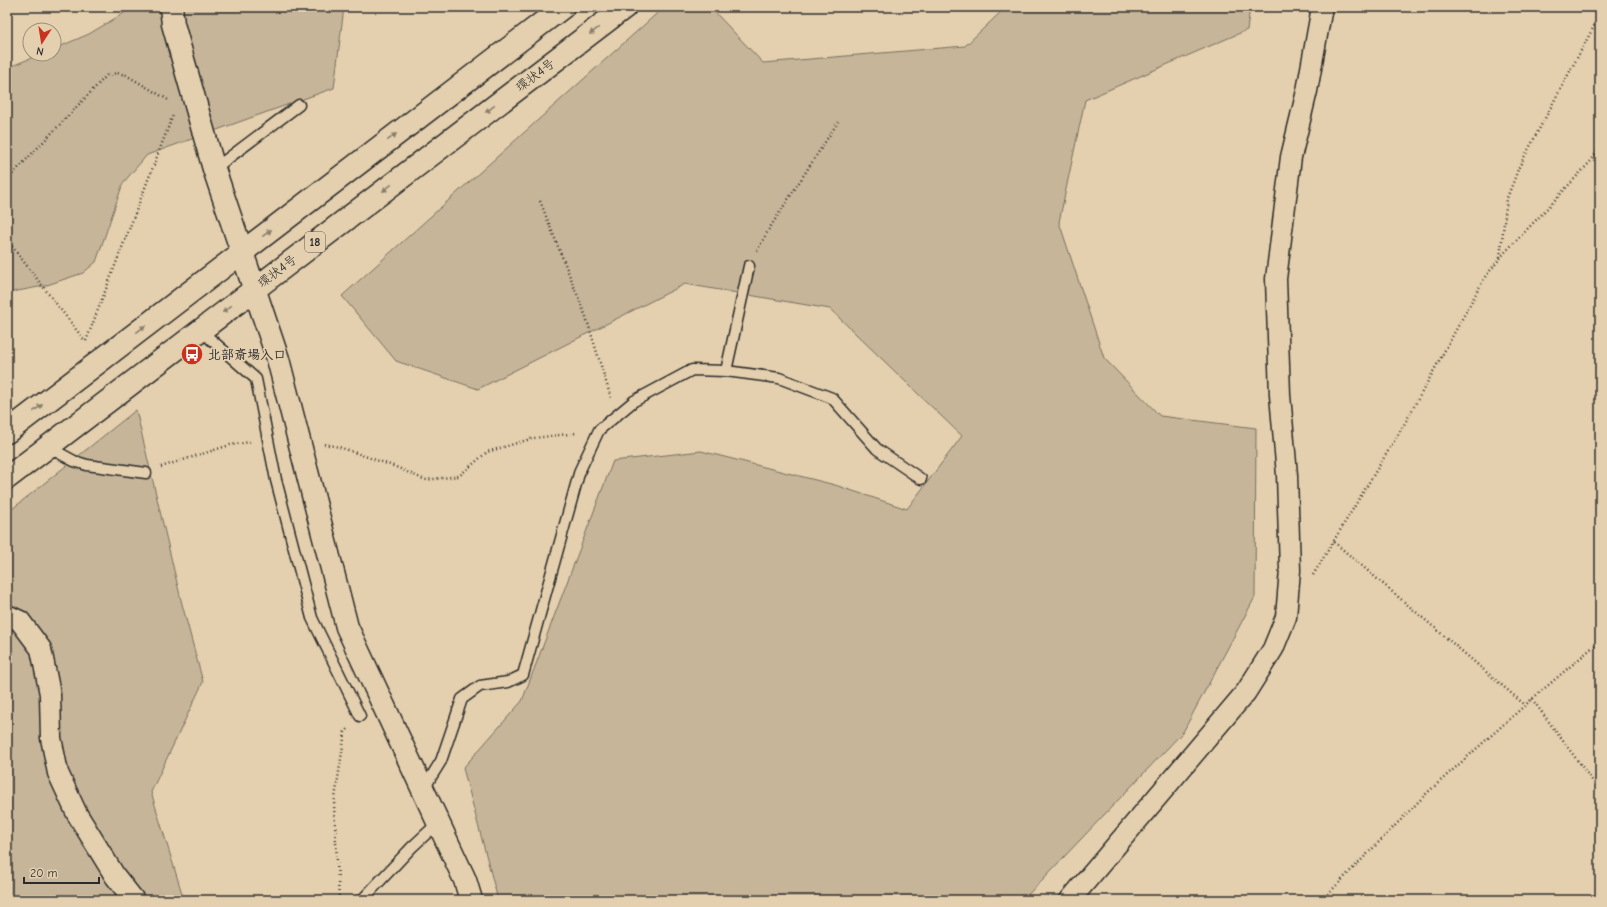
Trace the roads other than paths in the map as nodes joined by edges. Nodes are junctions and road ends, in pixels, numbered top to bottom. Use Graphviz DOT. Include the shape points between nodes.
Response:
graph roads {
  1 [pos="170,7"];
  2 [pos="563,7"];
  3 [pos="625,7"];
  4 [pos="1322,7"];
  5 [pos="299,105"];
  6 [pos="214,169"];
  7 [pos="242,252"];
  8 [pos="750,266"];
  9 [pos="255,288"];
  10 [pos="200,330"];
  11 [pos="726,371"];
  12 [pos="7,432"];
  13 [pos="48,447"];
  14 [pos="146,473"];
  15 [pos="7,478"];
  16 [pos="921,479"];
  17 [pos="7,615"];
  18 [pos="360,716"];
  19 [pos="423,790"];
  20 [pos="439,822"];
  21 [pos="134,900"];
  22 [pos="362,900"];
  23 [pos="471,900"];
  24 [pos="1070,900"];
  1 -- 6 [label="main road" via="186,102"];
  7 -- 2 [label="main road, one-way"];
  3 -- 9 [label="main road, 環状4号 / 18, one-way"];
  4 -- 24 [label="street" via="1307,91 1291,157 1276,279 1290,570 1286,617 1273,649 1246,692"];
  5 -- 6 [label="lane"];
  6 -- 7 [label="main road"];
  7 -- 9 [label="main road"];
  12 -- 7 [label="main road, one-way"];
  8 -- 11 [label="lane"];
  9 -- 10 [label="main road, 環状4号 / 18, one-way"];
  9 -- 19 [label="main road" via="300,439 347,627"];
  10 -- 13 [label="main road, 環状4号 / 18"];
  10 -- 18 [label="lane" via="256,379 276,480 312,618"];
  11 -- 16 [label="lane" via="779,378 832,398 877,449"];
  11 -- 19 [label="lane" via="692,370 634,401 599,430 580,470 523,675 508,682 480,686 462,699 441,761"];
  13 -- 14 [label="lane" via="74,461 88,465"];
  13 -- 15 [label="main road, 環状4号 / 18"];
  17 -- 21 [label="street" via="20,621 41,649 50,694 52,738 61,780 77,814 115,876"];
  19 -- 20 [label="main road"];
  20 -- 22 [label="lane"];
  20 -- 23 [label="main road" via="465,880"];
}
